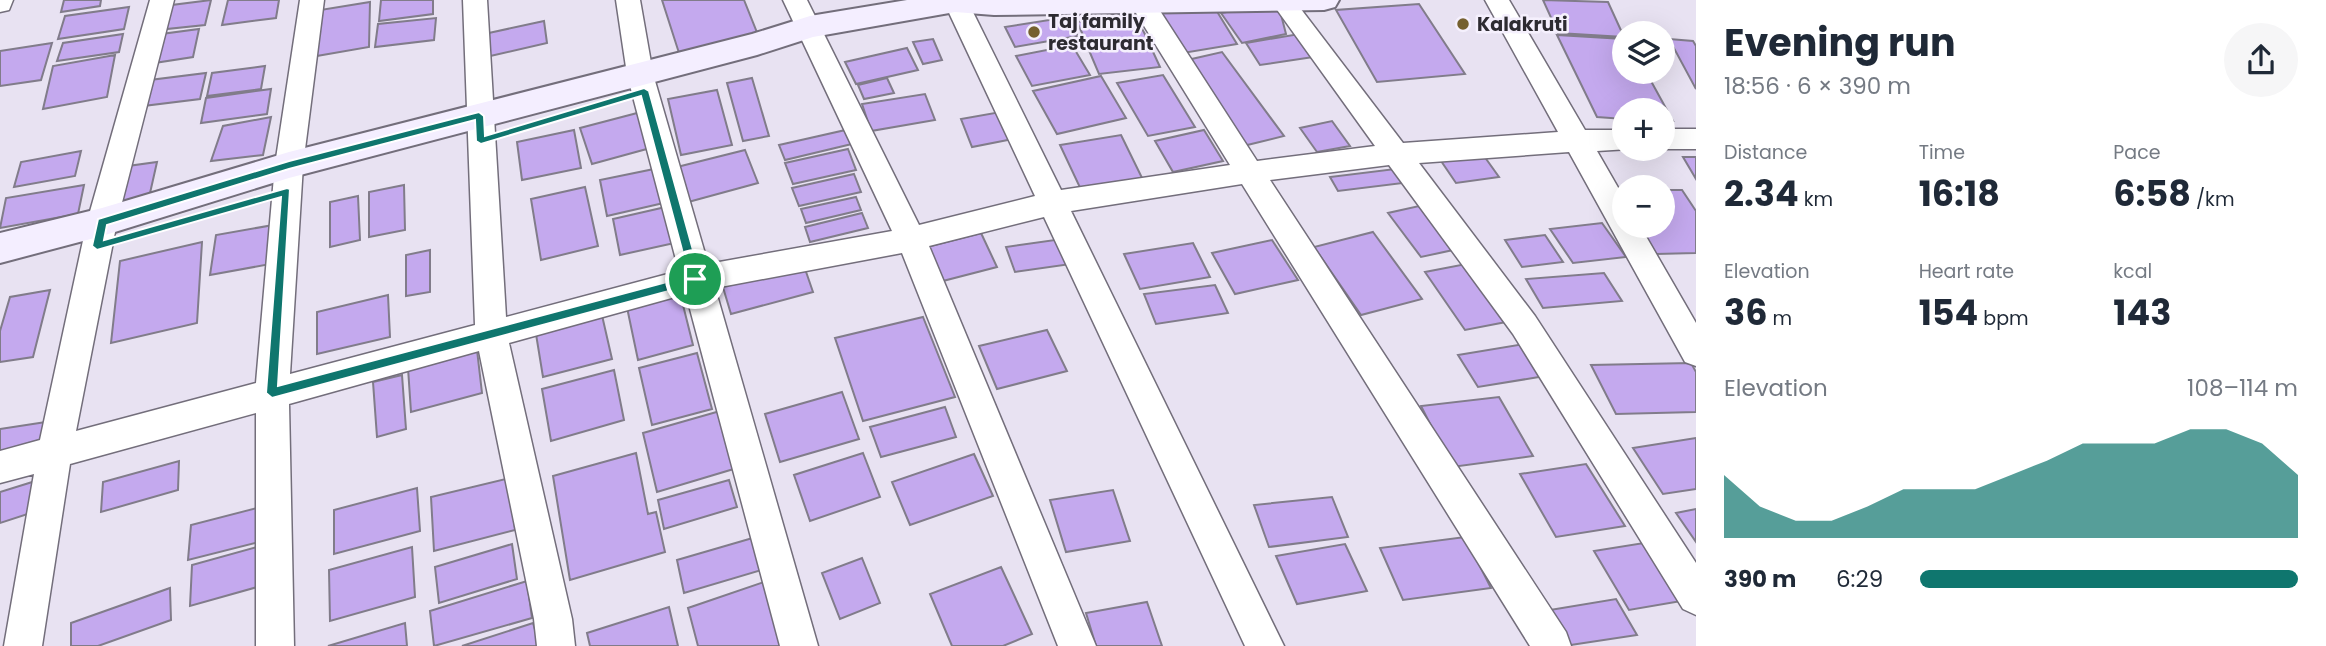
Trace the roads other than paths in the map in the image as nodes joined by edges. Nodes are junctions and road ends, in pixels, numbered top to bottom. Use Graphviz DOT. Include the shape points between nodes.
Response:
graph roads {
  1 [pos="162,0"];
  2 [pos="312,0"];
  3 [pos="475,0"];
  4 [pos="628,0"];
  5 [pos="1140,0"];
  6 [pos="1324,0"];
  7 [pos="1497,0"];
  8 [pos="1266,1"];
  9 [pos="958,8"];
  10 [pos="808,24"];
  11 [pos="642,82"];
  12 [pos="480,128"];
  13 [pos="1675,139"];
  14 [pos="1696,139"];
  15 [pos="1612,140"];
  16 [pos="1577,141"];
  17 [pos="1395,153"];
  18 [pos="1252,172"];
  19 [pos="288,178"];
  20 [pos="1053,203"];
  21 [pos="1612,204"];
  22 [pos="99,234"];
  23 [pos="1631,238"];
  24 [pos="911,239"];
  25 [pos="0,248"];
  26 [pos="0,273"];
  27 [pos="695,279"];
  28 [pos="491,334"];
  29 [pos="1696,352"];
  30 [pos="272,393"];
  31 [pos="55,452"];
  32 [pos="0,467"];
  33 [pos="1696,596"];
  34 [pos="23,646"];
  35 [pos="275,646"];
  36 [pos="556,646"];
  37 [pos="799,646"];
  38 [pos="1077,646"];
  39 [pos="1265,646"];
  40 [pos="1552,646"];
  1 -- 22 [label="street"];
  2 -- 19 [label="street"];
  3 -- 12 [label="street"];
  4 -- 11 [label="street"];
  5 -- 8 [label="main road"];
  5 -- 9 [label="main road"];
  5 -- 18 [label="street"];
  6 -- 8 [label="main road"];
  7 -- 16 [label="street"];
  8 -- 17 [label="street"];
  9 -- 10 [label="main road"];
  9 -- 20 [label="street"];
  10 -- 11 [label="main road"];
  10 -- 24 [label="street"];
  11 -- 12 [label="main road"];
  11 -- 27 [label="street"];
  12 -- 19 [label="main road"];
  12 -- 28 [label="street"];
  13 -- 14 [label="street"];
  15 -- 16 [label="street"];
  16 -- 17 [label="street"];
  16 -- 21 [label="street"];
  17 -- 18 [label="street"];
  17 -- 33 [label="street" via="1524,325"];
  18 -- 20 [label="street"];
  18 -- 40 [label="street"];
  19 -- 22 [label="main road"];
  19 -- 30 [label="street"];
  20 -- 24 [label="street"];
  20 -- 39 [label="street"];
  22 -- 25 [label="main road"];
  22 -- 26 [label="main road"];
  22 -- 31 [label="street"];
  23 -- 29 [label="street"];
  24 -- 27 [label="street"];
  24 -- 38 [label="street"];
  27 -- 28 [label="street"];
  27 -- 37 [label="street"];
  28 -- 30 [label="street"];
  28 -- 36 [label="street"];
  30 -- 31 [label="street"];
  30 -- 35 [label="street"];
  31 -- 32 [label="street"];
  31 -- 34 [label="street"];
}
